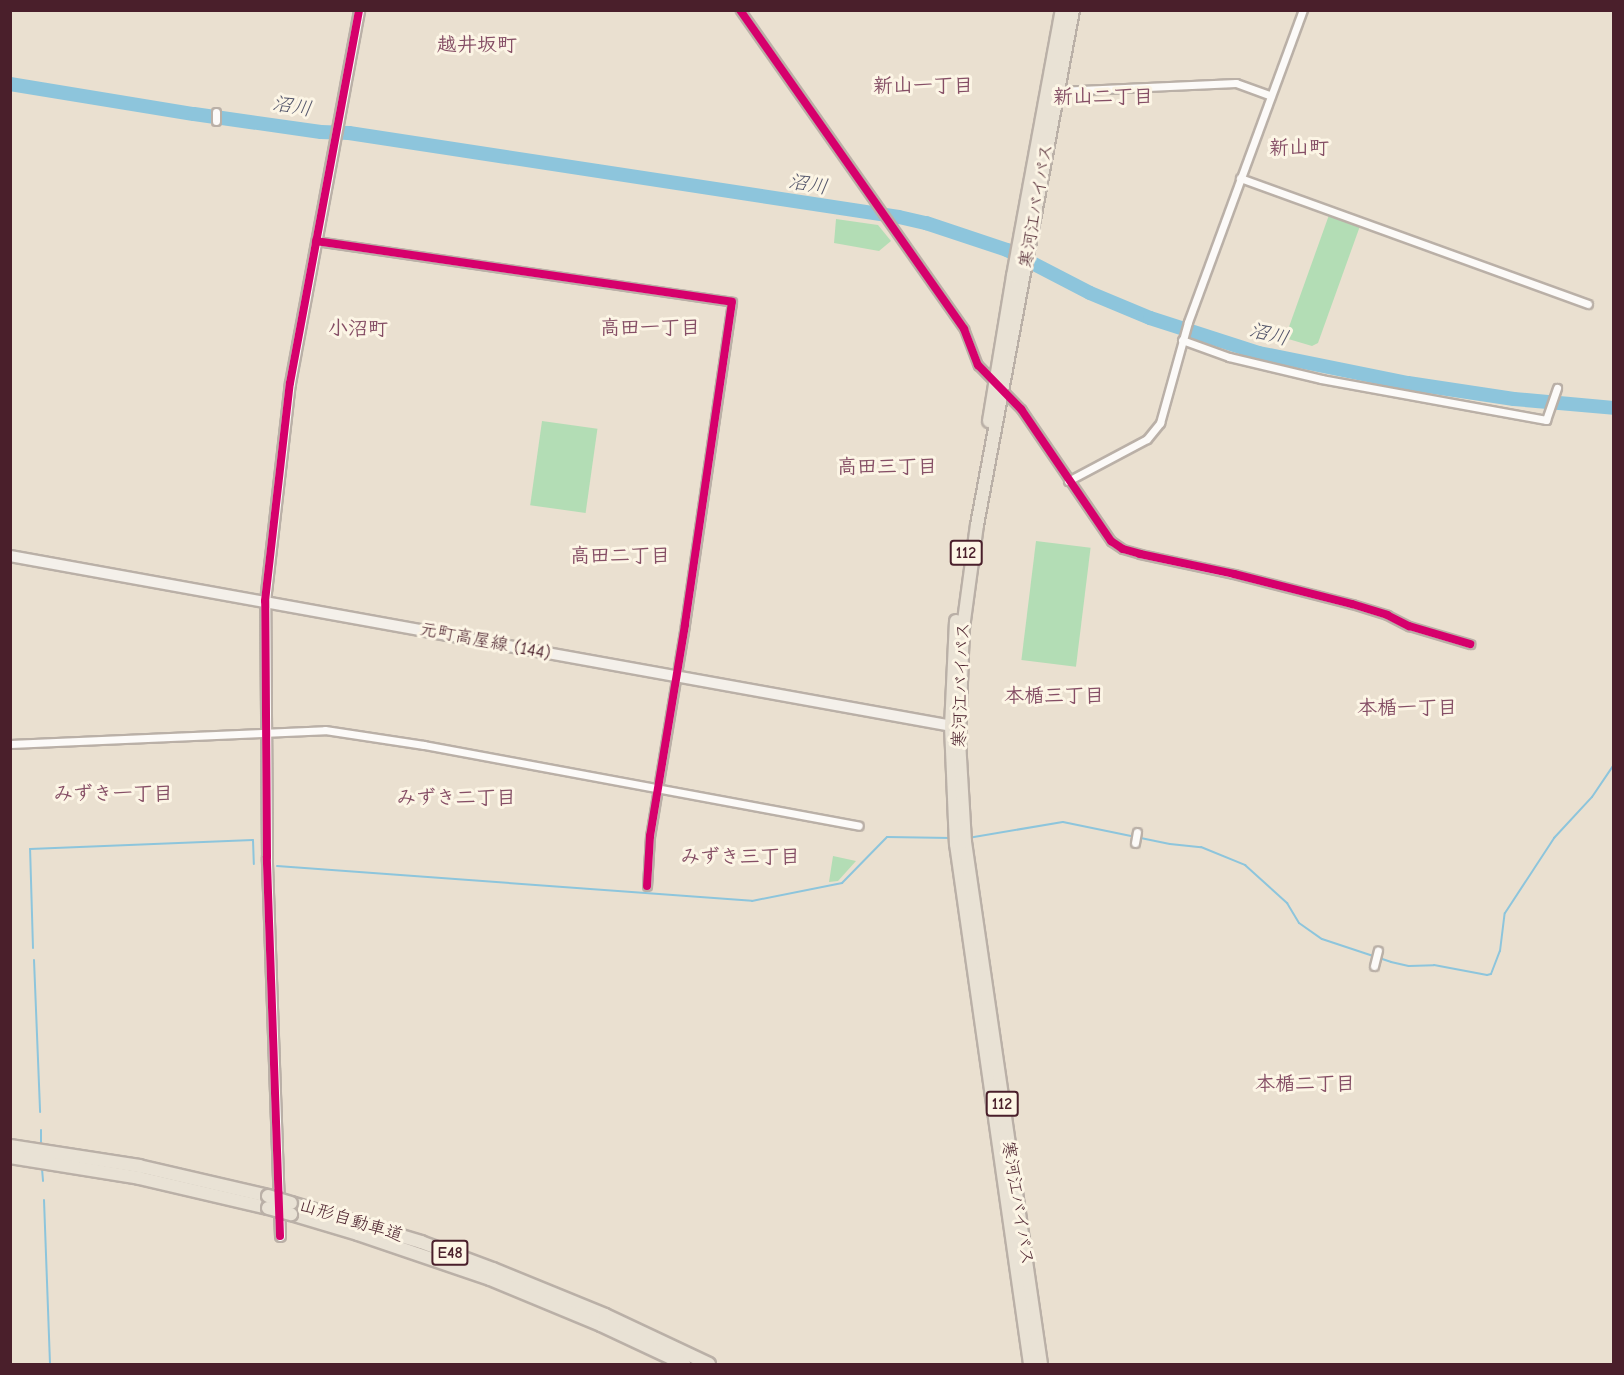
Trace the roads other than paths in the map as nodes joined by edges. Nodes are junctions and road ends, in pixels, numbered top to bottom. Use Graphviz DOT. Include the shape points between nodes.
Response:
graph roads {
  1 [pos="359,10"];
  2 [pos="740,10"];
  3 [pos="1062,10"];
  4 [pos="1073,10"];
  5 [pos="1303,10"];
  6 [pos="1058,91"];
  7 [pos="1271,96"];
  8 [pos="216,112"];
  9 [pos="216,121"];
  10 [pos="1240,178"];
  11 [pos="1025,238"];
  12 [pos="316,241"];
  13 [pos="1588,304"];
  14 [pos="1182,340"];
  15 [pos="1000,386"];
  16 [pos="1557,388"];
  17 [pos="1068,481"];
  18 [pos="10,556"];
  19 [pos="265,601"];
  20 [pos="1470,644"];
  21 [pos="677,676"];
  22 [pos="956,726"];
  23 [pos="264,733"];
  24 [pos="10,744"];
  25 [pos="658,788"];
  26 [pos="859,826"];
  27 [pos="1137,832"];
  28 [pos="961,837"];
  29 [pos="1135,843"];
  30 [pos="646,886"];
  31 [pos="1378,950"];
  32 [pos="1374,966"];
  33 [pos="10,1146"];
  34 [pos="10,1157"];
  35 [pos="268,1202"];
  36 [pos="280,1236"];
  37 [pos="623,1329"];
  38 [pos="684,1365"];
  39 [pos="709,1365"];
  40 [pos="1030,1365"];
  41 [pos="1041,1365"];
  1 -- 12 [label="street"];
  2 -- 15 [label="street" via="964,329 978,365"];
  3 -- 11 [label="highway, 寒河江バイパス / 112"];
  4 -- 6 [label="highway, 寒河江バイパス / 112"];
  5 -- 7 [label="street"];
  6 -- 7 [label="street" via="1236,83"];
  6 -- 11 [label="highway, 寒河江バイパス / 112"];
  7 -- 10 [label="street"];
  8 -- 9 [label="street"];
  10 -- 13 [label="street"];
  10 -- 14 [label="street"];
  11 -- 15 [label="highway, 寒河江バイパス / 112"];
  12 -- 19 [label="street" via="290,383"];
  12 -- 21 [label="street" via="732,302"];
  14 -- 16 [label="street" via="1229,357 1366,388 1546,420"];
  14 -- 17 [label="street" via="1155,433"];
  15 -- 17 [label="street" via="1021,409"];
  15 -- 22 [label="highway, 寒河江バイパス / 112" via="955,628"];
  17 -- 20 [label="street" via="1111,541 1123,549 1352,604"];
  18 -- 19 [label="main road, 元町高屋線 (144)"];
  19 -- 21 [label="main road, 元町高屋線 (144)"];
  19 -- 23 [label="street"];
  21 -- 22 [label="main road, 元町高屋線 (144)"];
  21 -- 25 [label="street"];
  22 -- 28 [label="highway, 寒河江バイパス / 112"];
  23 -- 24 [label="street"];
  23 -- 25 [label="street" via="325,730"];
  23 -- 36 [label="street"];
  25 -- 26 [label="street"];
  25 -- 30 [label="street"];
  27 -- 29 [label="street"];
  28 -- 40 [label="highway, 寒河江バイパス / 112"];
  28 -- 41 [label="highway, 寒河江バイパス / 112"];
  31 -- 32 [label="street"];
  33 -- 35 [label="highway, 山形自動車道 / E48" via="139,1166"];
  34 -- 35 [label="highway, 山形自動車道 / E48"];
  35 -- 37 [label="highway, 山形自動車道 / E48, bridge"];
  37 -- 38 [label="highway, 山形自動車道 / E48"];
  37 -- 39 [label="highway, 山形自動車道 / E48"];
}
